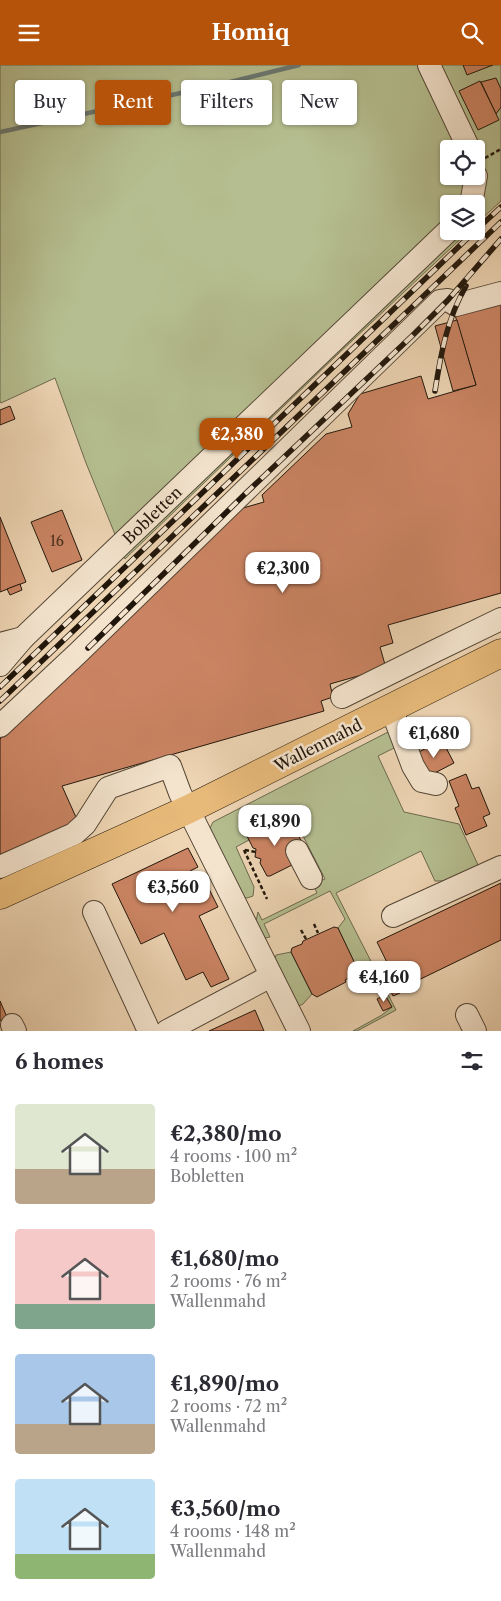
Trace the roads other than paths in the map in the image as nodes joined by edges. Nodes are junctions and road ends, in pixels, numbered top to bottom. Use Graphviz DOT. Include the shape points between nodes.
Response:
graph roads {
  1 [pos="429,65"];
  2 [pos="466,140"];
  3 [pos="440,239"];
  4 [pos="501,293"];
  5 [pos="501,619"];
  6 [pos="23,638"];
  7 [pos="0,644"];
  8 [pos="501,653"];
  9 [pos="0,665"];
  10 [pos="342,697"];
  11 [pos="391,708"];
  12 [pos="0,726"];
  13 [pos="436,784"];
  14 [pos="189,809"];
  15 [pos="297,851"];
  16 [pos="0,867"];
  17 [pos="501,867"];
  18 [pos="311,878"];
  19 [pos="0,895"];
  20 [pos="94,912"];
  21 [pos="393,916"];
  22 [pos="272,976"];
  23 [pos="150,1031"];
  24 [pos="167,1031"];
  25 [pos="299,1031"];
  1 -- 2 [label="street"];
  3 -- 6 [label="street, Bobletten"];
  4 -- 12 [label="street" via="456,305 448,300 440,301"];
  5 -- 10 [label="street"];
  6 -- 7 [label="street, Bobletten"];
  6 -- 9 [label="street"];
  8 -- 11 [label="main road, Wallenmahd"];
  11 -- 13 [label="street" via="422,781"];
  11 -- 14 [label="main road, Wallenmahd"];
  14 -- 16 [label="street" via="170,766 108,788 85,824 74,834"];
  14 -- 19 [label="main road, Wallenmahd"];
  14 -- 22 [label="street"];
  15 -- 18 [label="street"];
  17 -- 21 [label="street"];
  20 -- 23 [label="street"];
  22 -- 24 [label="street"];
  22 -- 25 [label="street"];
}
